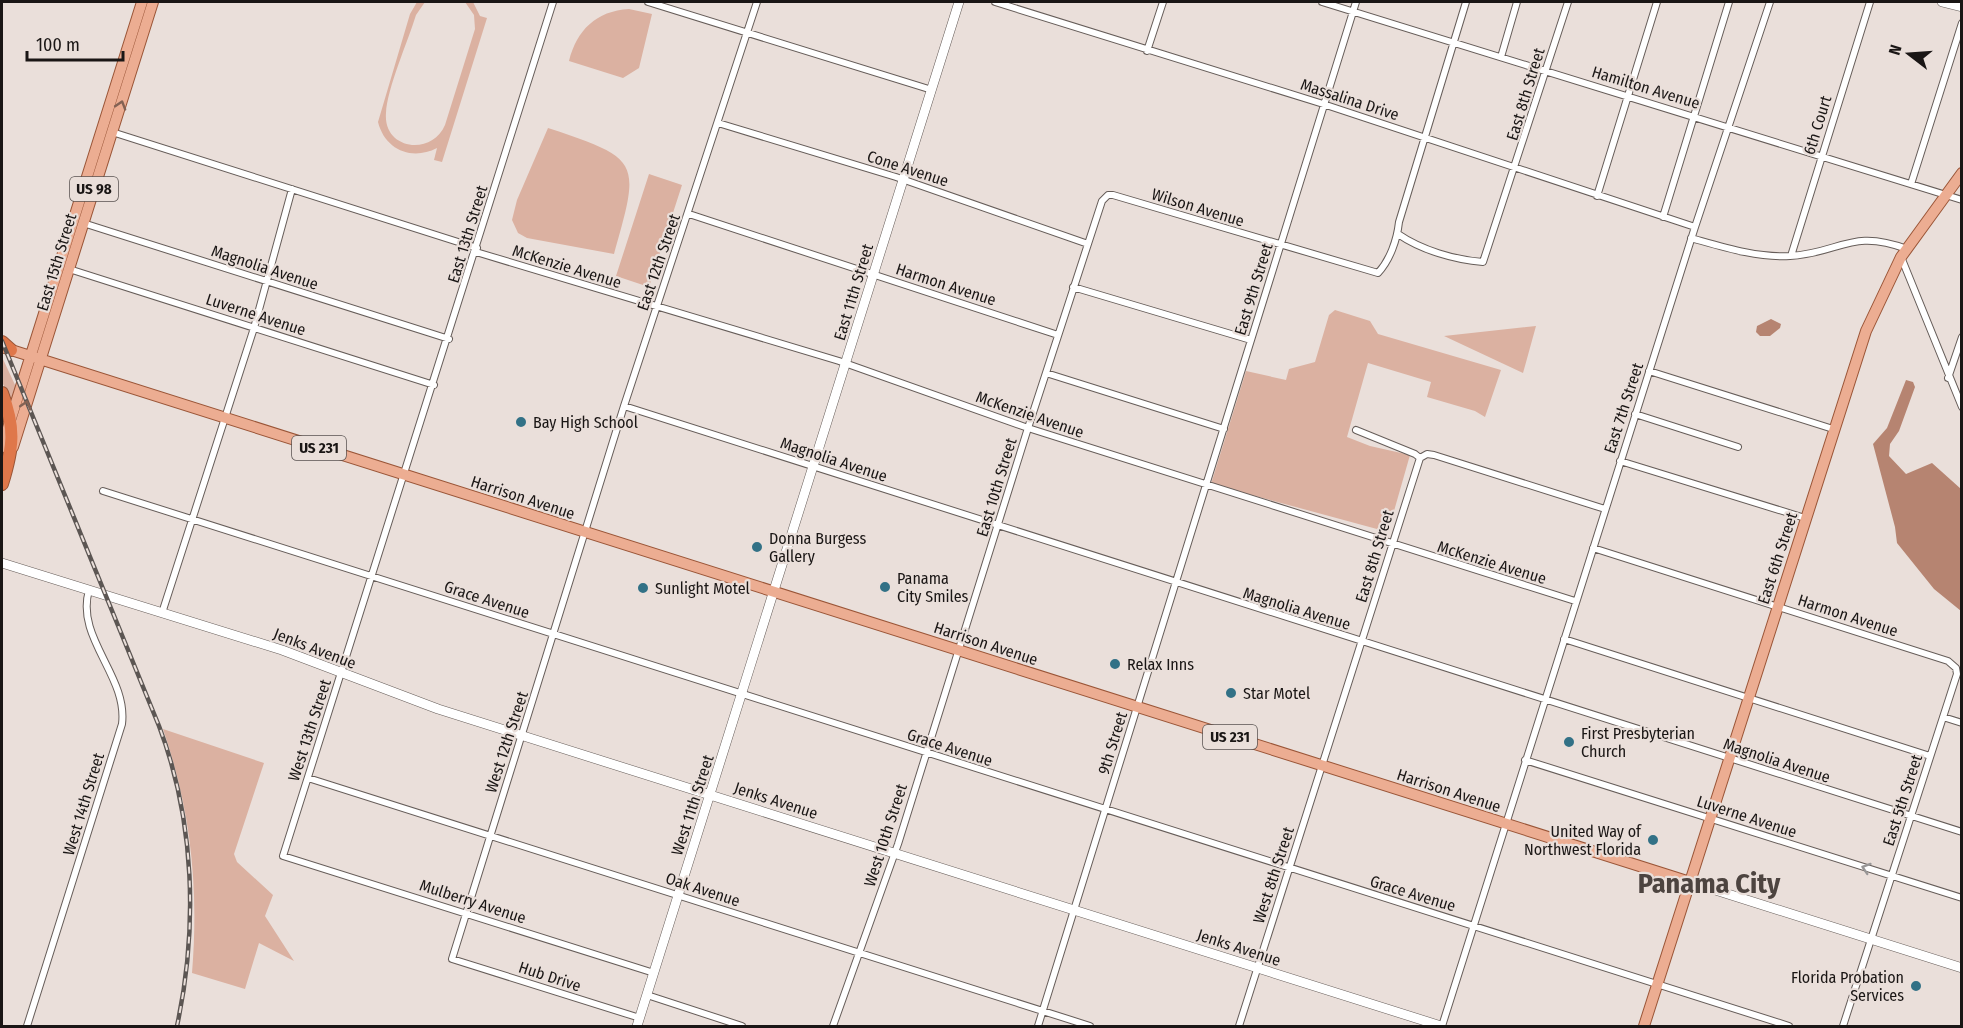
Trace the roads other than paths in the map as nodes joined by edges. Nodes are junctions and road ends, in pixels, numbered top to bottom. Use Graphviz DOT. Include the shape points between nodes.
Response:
graph roads {
  1 [pos="142,2"];
  2 [pos="153,2"];
  3 [pos="553,2"];
  4 [pos="648,2"];
  5 [pos="758,2"];
  6 [pos="959,2"];
  7 [pos="995,2"];
  8 [pos="1163,2"];
  9 [pos="1322,2"];
  10 [pos="1356,2"];
  11 [pos="1466,2"];
  12 [pos="1517,2"];
  13 [pos="1568,2"];
  14 [pos="1657,2"];
  15 [pos="1729,2"];
  16 [pos="1770,2"];
  17 [pos="1870,2"];
  18 [pos="1942,2"];
  19 [pos="1962,7"];
  20 [pos="1353,11"];
  21 [pos="1962,23"];
  22 [pos="747,34"];
  23 [pos="135,42"];
  24 [pos="1453,43"];
  25 [pos="1147,51"];
  26 [pos="1501,57"];
  27 [pos="1547,71"];
  28 [pos="932,90"];
  29 [pos="1627,96"];
  30 [pos="1324,104"];
  31 [pos="1693,116"];
  32 [pos="718,123"];
  33 [pos="1727,127"];
  34 [pos="107,130"];
  35 [pos="1425,138"];
  36 [pos="1821,156"];
  37 [pos="1515,170"];
  38 [pos="1962,173"];
  39 [pos="903,180"];
  40 [pos="1911,184"];
  41 [pos="292,189"];
  42 [pos="1944,194"];
  43 [pos="1106,196"];
  44 [pos="1597,196"];
  45 [pos="1962,200"];
  46 [pos="688,214"];
  47 [pos="1663,217"];
  48 [pos="78,222"];
  49 [pos="1695,227"];
  50 [pos="1398,234"];
  51 [pos="1691,238"];
  52 [pos="1088,244"];
  53 [pos="1280,245"];
  54 [pos="476,250"];
  55 [pos="1904,253"];
  56 [pos="1791,256"];
  57 [pos="64,267"];
  58 [pos="874,275"];
  59 [pos="267,282"];
  60 [pos="1073,287"];
  61 [pos="658,305"];
  62 [pos="254,328"];
  63 [pos="1058,335"];
  64 [pos="1962,337"];
  65 [pos="448,339"];
  66 [pos="1251,340"];
  67 [pos="5,346"];
  68 [pos="36,358"];
  69 [pos="846,363"];
  70 [pos="1649,371"];
  71 [pos="1046,373"];
  72 [pos="1948,379"];
  73 [pos="434,385"];
  74 [pos="2,393"];
  75 [pos="624,406"];
  76 [pos="1962,407"];
  77 [pos="1635,414"];
  78 [pos="225,418"];
  79 [pos="10,420"];
  80 [pos="1028,428"];
  81 [pos="1224,429"];
  82 [pos="1833,429"];
  83 [pos="1356,430"];
  84 [pos="1738,447"];
  85 [pos="7,449"];
  86 [pos="1420,458"];
  87 [pos="1620,461"];
  88 [pos="814,466"];
  89 [pos="405,475"];
  90 [pos="2,484"];
  91 [pos="1206,486"];
  92 [pos="103,491"];
  93 [pos="1605,509"];
  94 [pos="1805,518"];
  95 [pos="192,520"];
  96 [pos="998,527"];
  97 [pos="586,532"];
  98 [pos="1391,545"];
  99 [pos="1593,548"];
  100 [pos="2,563"];
  101 [pos="372,577"];
  102 [pos="1175,584"];
  103 [pos="89,590"];
  104 [pos="774,592"];
  105 [pos="1575,601"];
  106 [pos="1777,606"];
  107 [pos="162,613"];
  108 [pos="554,635"];
  109 [pos="1564,639"];
  110 [pos="1361,642"];
  111 [pos="959,651"];
  112 [pos="1956,668"];
  113 [pos="342,673"];
  114 [pos="742,695"];
  115 [pos="1748,697"];
  116 [pos="1545,701"];
  117 [pos="1137,707"];
  118 [pos="1943,717"];
  119 [pos="1962,723"];
  120 [pos="523,735"];
  121 [pos="925,753"];
  122 [pos="1930,756"];
  123 [pos="1729,759"];
  124 [pos="1525,760"];
  125 [pos="1321,765"];
  126 [pos="308,778"];
  127 [pos="711,795"];
  128 [pos="1105,811"];
  129 [pos="1911,816"];
  130 [pos="1710,819"];
  131 [pos="1505,824"];
  132 [pos="1962,832"];
  133 [pos="491,836"];
  134 [pos="895,854"];
  135 [pos="283,856"];
  136 [pos="1289,868"];
  137 [pos="1891,876"];
  138 [pos="1690,882"];
  139 [pos="679,896"];
  140 [pos="1962,898"];
  141 [pos="1073,910"];
  142 [pos="466,913"];
  143 [pos="1473,926"];
  144 [pos="1871,940"];
  145 [pos="859,954"];
  146 [pos="452,959"];
  147 [pos="1257,968"];
  148 [pos="1962,968"];
  149 [pos="654,973"];
  150 [pos="1657,984"];
  151 [pos="647,995"];
  152 [pos="1042,1012"];
  153 [pos="639,1022"];
  154 [pos="27,1026"];
  155 [pos="742,1026"];
  156 [pos="833,1026"];
  157 [pos="1038,1026"];
  158 [pos="1090,1026"];
  159 [pos="1239,1026"];
  160 [pos="1441,1026"];
  161 [pos="1644,1026"];
  162 [pos="1789,1026"];
  163 [pos="1843,1026"];
  1 -- 23 [label="main road, East 15th Street / US 98"];
  2 -- 23 [label="main road, East 15th Street / US 98"];
  3 -- 54 [label="street, East 13th Street"];
  4 -- 22 [label="street"];
  5 -- 22 [label="street, East 12th Street"];
  6 -- 28 [label="street, East 11th Street"];
  7 -- 25 [label="street, Massalina Drive"];
  8 -- 25 [label="street"];
  9 -- 20 [label="street, Hamilton Avenue"];
  10 -- 20 [label="street, East 9th Street"];
  11 -- 24 [label="street"];
  12 -- 26 [label="street"];
  13 -- 27 [label="street, East 8th Street"];
  14 -- 29 [label="street"];
  15 -- 31 [label="street"];
  16 -- 33 [label="street, East 7th Street"];
  17 -- 36 [label="street, 6th Court"];
  18 -- 19 [label="street"];
  20 -- 24 [label="street, Hamilton Avenue"];
  20 -- 30 [label="street, East 9th Street"];
  21 -- 40 [label="street"];
  22 -- 28 [label="street"];
  22 -- 32 [label="street, East 12th Street"];
  23 -- 34 [label="main road, East 15th Street / US 98"];
  24 -- 26 [label="street, Hamilton Avenue"];
  24 -- 35 [label="street"];
  25 -- 30 [label="street, Massalina Drive"];
  26 -- 27 [label="street, Hamilton Avenue"];
  27 -- 29 [label="street, Hamilton Avenue"];
  27 -- 37 [label="street, East 8th Street"];
  28 -- 39 [label="street, East 11th Street"];
  29 -- 31 [label="street, Hamilton Avenue"];
  29 -- 44 [label="street"];
  30 -- 35 [label="street, Massalina Drive"];
  30 -- 53 [label="street, East 9th Street"];
  31 -- 33 [label="street, Hamilton Avenue"];
  31 -- 47 [label="street"];
  32 -- 39 [label="street, Cone Avenue"];
  32 -- 46 [label="street, East 12th Street"];
  33 -- 36 [label="street, Hamilton Avenue"];
  33 -- 49 [label="street, East 7th Street"];
  34 -- 41 [label="street, McKenzie Avenue"];
  34 -- 48 [label="main road, East 15th Street / US 98"];
  35 -- 37 [label="street, Massalina Drive" via="1494,159"];
  35 -- 50 [label="street"];
  36 -- 40 [label="street, Hamilton Avenue"];
  36 -- 56 [label="street, 6th Court"];
  37 -- 44 [label="street, Massalina Drive"];
  37 -- 50 [label="street, East 8th Street" via="1483,262 1420,246"];
  38 -- 42 [label="main road, East 6th Street"];
  39 -- 52 [label="street, Cone Avenue"];
  39 -- 58 [label="street, East 11th Street"];
  40 -- 42 [label="street, Hamilton Avenue"];
  41 -- 54 [label="street, McKenzie Avenue"];
  41 -- 59 [label="street"];
  42 -- 45 [label="street, Hamilton Avenue"];
  42 -- 55 [label="main road, East 6th Street"];
  43 -- 52 [label="street, East 10th Street"];
  43 -- 53 [label="street, Wilson Avenue"];
  44 -- 47 [label="street, Massalina Drive"];
  46 -- 58 [label="street, Harmon Avenue"];
  46 -- 61 [label="street, East 12th Street"];
  47 -- 49 [label="street, Massalina Drive"];
  48 -- 57 [label="main road, East 15th Street / US 98"];
  48 -- 59 [label="street, Magnolia Avenue"];
  49 -- 51 [label="street, East 7th Street"];
  50 -- 53 [label="street, Wilson Avenue" via="1378,273"];
  51 -- 56 [label="street" via="1749,253"];
  51 -- 70 [label="street, East 7th Street"];
  52 -- 60 [label="street, East 10th Street"];
  53 -- 66 [label="street, East 9th Street"];
  54 -- 61 [label="street, McKenzie Avenue" via="648,306"];
  54 -- 65 [label="street, East 13th Street"];
  55 -- 56 [label="street" via="1880,240 1865,239"];
  55 -- 72 [label="street"];
  55 -- 82 [label="main road, East 6th Street" via="1869,322"];
  57 -- 62 [label="street, Luverne Avenue"];
  57 -- 68 [label="main road, East 15th Street / US 98"];
  58 -- 63 [label="street, Harmon Avenue"];
  58 -- 69 [label="street, East 11th Street"];
  59 -- 62 [label="street"];
  59 -- 65 [label="street, Magnolia Avenue"];
  60 -- 63 [label="street, East 10th Street"];
  60 -- 66 [label="street"];
  61 -- 69 [label="street, McKenzie Avenue"];
  61 -- 75 [label="street, East 12th Street"];
  62 -- 73 [label="street, Luverne Avenue"];
  62 -- 78 [label="street"];
  63 -- 71 [label="street, East 10th Street"];
  64 -- 72 [label="street"];
  65 -- 73 [label="street, East 13th Street"];
  66 -- 81 [label="street, East 9th Street"];
  67 -- 68 [label="main road, Harrison Avenue / US 231"];
  68 -- 78 [label="main road, Harrison Avenue / US 231"];
  68 -- 79 [label="main road, US 98"];
  85 -- 68 [label="main road, US 98, one-way"];
  69 -- 80 [label="street, McKenzie Avenue"];
  69 -- 88 [label="street, East 11th Street"];
  70 -- 77 [label="street, East 7th Street"];
  70 -- 82 [label="street"];
  71 -- 80 [label="street, East 10th Street"];
  71 -- 81 [label="street"];
  72 -- 76 [label="street"];
  73 -- 89 [label="street, East 13th Street"];
  74 -- 79 [label="highway"];
  75 -- 88 [label="street, Magnolia Avenue"];
  75 -- 97 [label="street, East 12th Street"];
  77 -- 84 [label="street"];
  77 -- 87 [label="street, East 7th Street"];
  78 -- 89 [label="main road, Harrison Avenue / US 231"];
  78 -- 95 [label="street"];
  79 -- 85 [label="highway"];
  80 -- 91 [label="street, McKenzie Avenue"];
  80 -- 96 [label="street, East 10th Street"];
  81 -- 91 [label="street, East 9th Street"];
  82 -- 94 [label="main road, East 6th Street"];
  83 -- 86 [label="street"];
  85 -- 90 [label="highway, US 98"];
  86 -- 93 [label="street" via="1434,455"];
  86 -- 98 [label="street, East 8th Street"];
  87 -- 93 [label="street, East 7th Street"];
  87 -- 94 [label="street"];
  88 -- 96 [label="street, Magnolia Avenue"];
  88 -- 104 [label="street, East 11th Street"];
  89 -- 97 [label="main road, Harrison Avenue / US 231"];
  89 -- 101 [label="street, West 13th Street"];
  91 -- 98 [label="street, McKenzie Avenue"];
  91 -- 102 [label="street, East 9th Street"];
  92 -- 95 [label="street, Grace Avenue"];
  93 -- 99 [label="street, East 7th Street"];
  94 -- 106 [label="main road, East 6th Street"];
  95 -- 101 [label="street, Grace Avenue"];
  95 -- 107 [label="street"];
  96 -- 102 [label="street, Magnolia Avenue"];
  96 -- 111 [label="street, East 10th Street"];
  97 -- 104 [label="main road, Harrison Avenue / US 231"];
  97 -- 108 [label="street, West 12th Street"];
  98 -- 105 [label="street, McKenzie Avenue"];
  98 -- 110 [label="street, East 8th Street"];
  99 -- 105 [label="street, East 7th Street"];
  99 -- 106 [label="street, Harmon Avenue"];
  100 -- 103 [label="street, Jenks Avenue"];
  101 -- 108 [label="street, Grace Avenue"];
  101 -- 113 [label="street, West 13th Street"];
  102 -- 110 [label="street, Magnolia Avenue"];
  102 -- 117 [label="street, 9th Street"];
  103 -- 107 [label="street, Jenks Avenue"];
  103 -- 154 [label="street, West 14th Street" via="86,618 120,693 122,724"];
  104 -- 111 [label="main road, Harrison Avenue / US 231"];
  104 -- 114 [label="street, West 11th Street"];
  105 -- 109 [label="street, East 7th Street"];
  106 -- 112 [label="street, Harmon Avenue" via="1948,661"];
  106 -- 115 [label="main road, East 6th Street"];
  107 -- 113 [label="street, Jenks Avenue"];
  108 -- 114 [label="street, Grace Avenue"];
  108 -- 120 [label="street, West 12th Street"];
  109 -- 115 [label="street"];
  109 -- 116 [label="street, East 7th Street"];
  110 -- 116 [label="street, Magnolia Avenue"];
  110 -- 125 [label="street, East 8th Street"];
  111 -- 117 [label="main road, Harrison Avenue / US 231"];
  111 -- 121 [label="street, West 10th Street"];
  112 -- 118 [label="street, East 5th Street"];
  113 -- 120 [label="street, Jenks Avenue" via="404,698"];
  113 -- 126 [label="street, West 13th Street"];
  114 -- 121 [label="street, Grace Avenue"];
  114 -- 127 [label="street, West 11th Street"];
  115 -- 122 [label="street"];
  115 -- 123 [label="main road, East 6th Street"];
  116 -- 123 [label="street, Magnolia Avenue"];
  116 -- 124 [label="street, East 7th Street"];
  117 -- 125 [label="main road, Harrison Avenue / US 231"];
  117 -- 128 [label="street, 9th Street"];
  118 -- 119 [label="street"];
  118 -- 122 [label="street, East 5th Street"];
  120 -- 127 [label="street, Jenks Avenue"];
  120 -- 133 [label="street, West 12th Street"];
  121 -- 128 [label="street, Grace Avenue"];
  121 -- 134 [label="street, West 10th Street"];
  122 -- 129 [label="street, East 5th Street"];
  123 -- 129 [label="street, Magnolia Avenue"];
  123 -- 130 [label="main road, East 6th Street"];
  124 -- 130 [label="street, Luverne Avenue"];
  124 -- 131 [label="street, East 7th Street"];
  125 -- 131 [label="main road, Harrison Avenue / US 231"];
  125 -- 136 [label="street, West 8th Street"];
  126 -- 133 [label="street, Oak Avenue"];
  126 -- 135 [label="street, West 13th Street"];
  127 -- 134 [label="street, Jenks Avenue"];
  127 -- 139 [label="street, West 11th Street"];
  128 -- 136 [label="street, Grace Avenue"];
  128 -- 141 [label="street, 9th Street"];
  129 -- 132 [label="street, Magnolia Avenue"];
  129 -- 137 [label="street, East 5th Street"];
  137 -- 130 [label="street, Luverne Avenue, one-way"];
  130 -- 138 [label="main road, East 6th Street"];
  131 -- 138 [label="main road, Harrison Avenue / US 231"];
  131 -- 143 [label="street, East 7th Street"];
  133 -- 139 [label="street, Oak Avenue"];
  133 -- 142 [label="street, West 12th Street"];
  134 -- 141 [label="street, Jenks Avenue"];
  134 -- 145 [label="street, West 10th Street"];
  135 -- 142 [label="street, Mulberry Avenue"];
  136 -- 143 [label="street, Grace Avenue"];
  136 -- 147 [label="street, West 8th Street"];
  137 -- 140 [label="street, Luverne Avenue"];
  137 -- 144 [label="street, East 5th Street"];
  138 -- 144 [label="street, Harrison Avenue"];
  138 -- 150 [label="main road, East 6th Street"];
  139 -- 145 [label="street, Oak Avenue"];
  139 -- 149 [label="street, West 11th Street"];
  141 -- 147 [label="street, Jenks Avenue"];
  141 -- 152 [label="street, 9th Street"];
  142 -- 146 [label="street, West 12th Street"];
  142 -- 149 [label="street, Mulberry Avenue"];
  143 -- 150 [label="street, Grace Avenue"];
  143 -- 160 [label="street, East 7th Street"];
  144 -- 148 [label="street, Harrison Avenue"];
  144 -- 163 [label="street, East 5th Street"];
  145 -- 152 [label="street, Oak Avenue"];
  145 -- 156 [label="street, West 10th Street"];
  146 -- 153 [label="street, Hub Drive"];
  147 -- 159 [label="street, West 8th Street"];
  147 -- 160 [label="street, Jenks Avenue"];
  149 -- 151 [label="street, West 11th Street"];
  150 -- 161 [label="main road, East 6th Street"];
  150 -- 162 [label="street, Grace Avenue"];
  151 -- 153 [label="street, West 11th Street"];
  151 -- 155 [label="street"];
  152 -- 157 [label="street, 9th Street"];
  152 -- 158 [label="street, Oak Avenue"];
}
